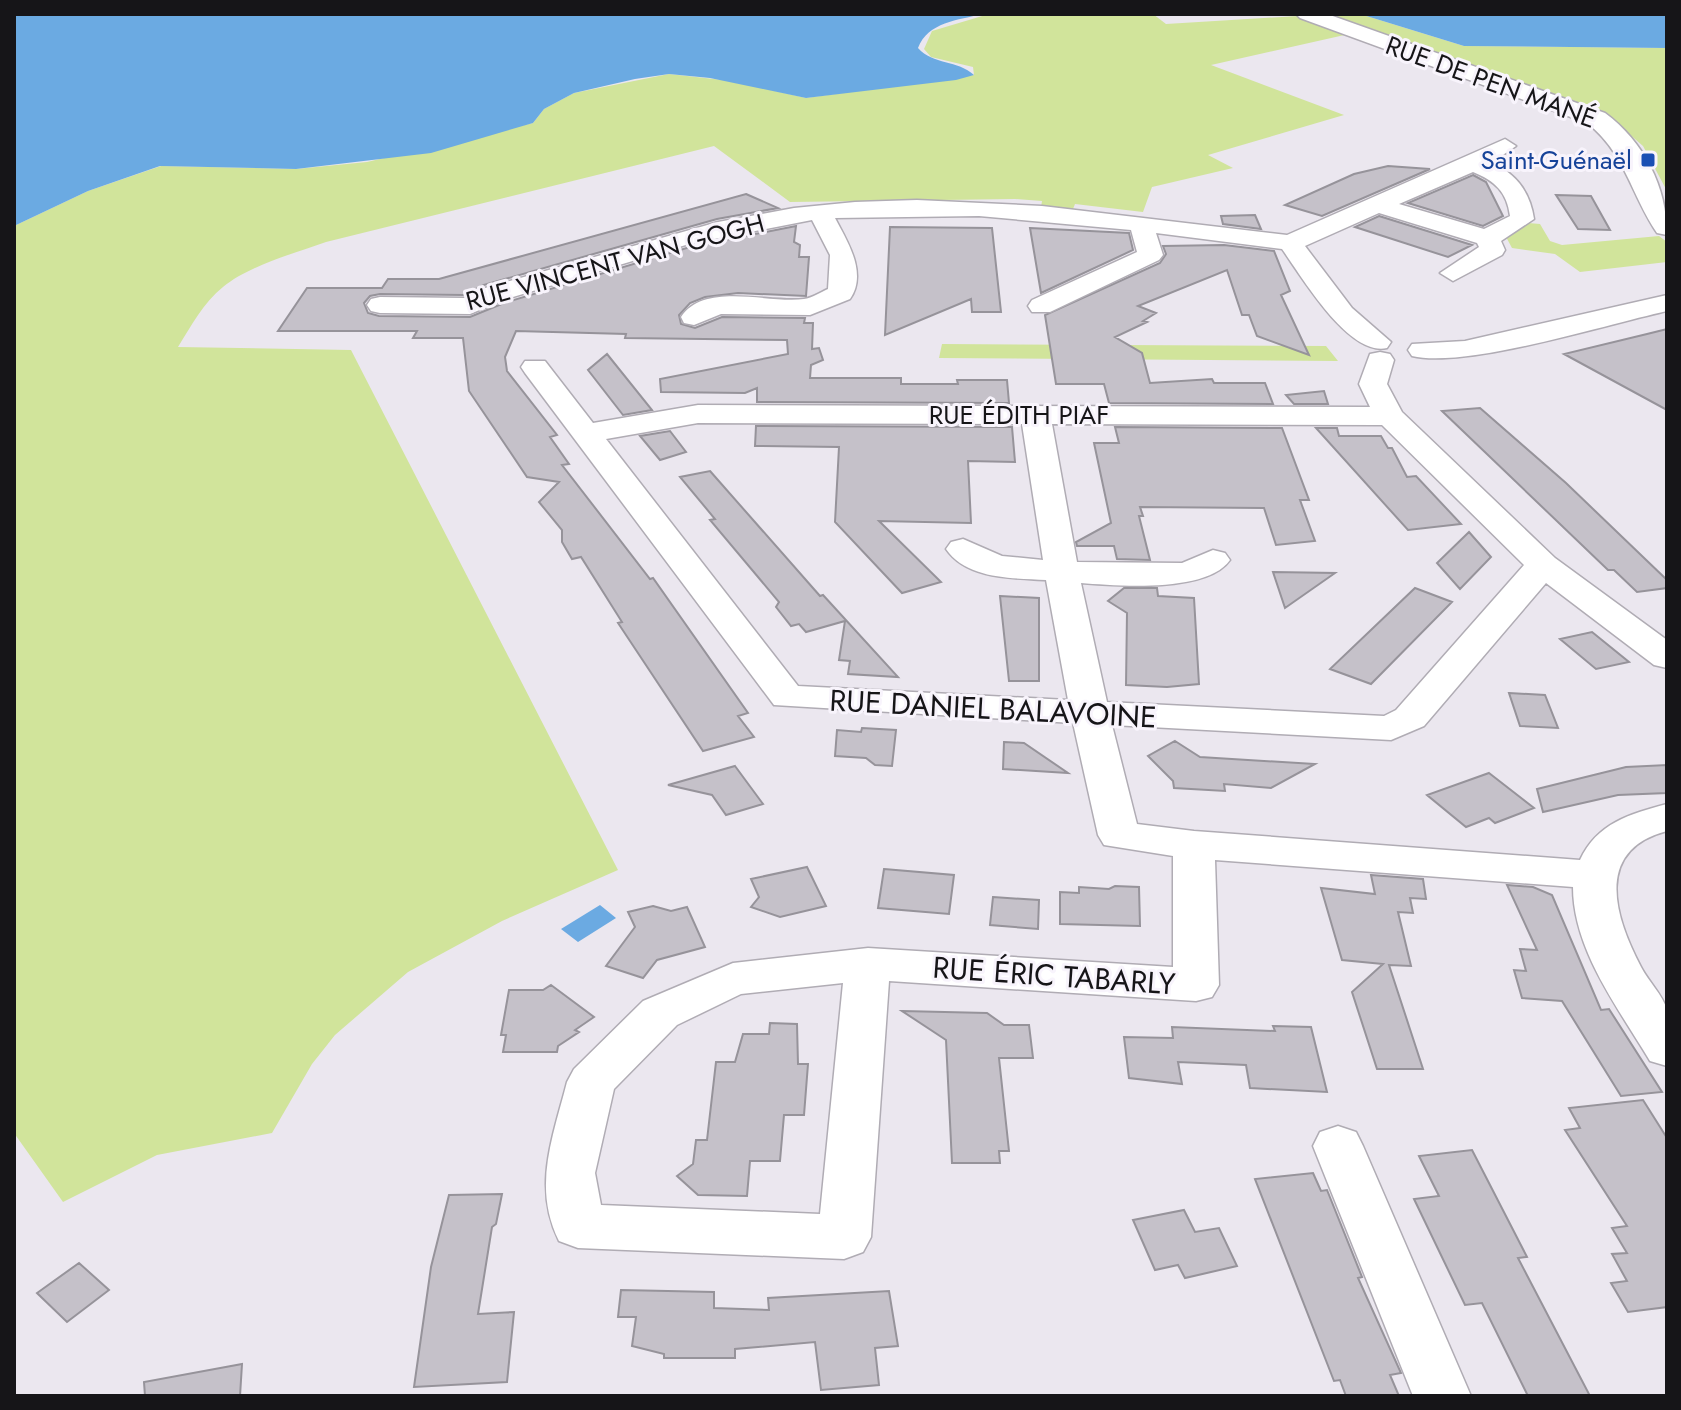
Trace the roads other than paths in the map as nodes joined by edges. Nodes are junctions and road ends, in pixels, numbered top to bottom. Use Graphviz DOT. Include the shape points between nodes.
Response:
graph roads {
  1 [pos="1307,14"];
  2 [pos="1505,146"];
  3 [pos="1471,165"];
  4 [pos="1379,206"];
  5 [pos="819,212"];
  6 [pos="1141,224"];
  7 [pos="1667,227"];
  8 [pos="1487,238"];
  9 [pos="1290,243"];
  10 [pos="1453,273"];
  11 [pos="1667,303"];
  12 [pos="380,305"];
  13 [pos="1041,306"];
  14 [pos="694,317"];
  15 [pos="1379,351"];
  16 [pos="535,367"];
  17 [pos="1036,415"];
  18 [pos="1390,416"];
  19 [pos="589,433"];
  20 [pos="963,549"];
  21 [pos="1213,560"];
  22 [pos="1543,565"];
  23 [pos="1060,570"];
  24 [pos="1667,657"];
  25 [pos="1088,715"];
  26 [pos="1667,817"];
  27 [pos="1194,845"];
  28 [pos="1596,875"];
  29 [pos="868,964"];
  30 [pos="1667,1048"];
  31 [pos="1338,1146"];
  32 [pos="1442,1396"];
  1 -- 7 [label="street, RUE DE PEN MANÉ" via="1596,118 1625,140"];
  2 -- 3 [label="street"];
  3 -- 4 [label="street"];
  3 -- 8 [label="street" via="1506,179 1521,204 1522,219"];
  4 -- 8 [label="street"];
  4 -- 9 [label="street"];
  5 -- 6 [label="street, RUE VINCENT VAN GOGH" via="867,208 1062,214"];
  5 -- 12 [label="street, RUE VINCENT VAN GOGH" via="724,228 494,294 470,306"];
  5 -- 14 [label="street" via="843,255 841,293 810,307 717,306"];
  6 -- 9 [label="street, RUE VINCENT VAN GOGH"];
  6 -- 13 [label="street" via="1150,255"];
  8 -- 10 [label="street" via="1493,250"];
  9 -- 15 [label="street" via="1343,314"];
  11 -- 15 [label="street" via="1465,349 1422,350 1424,358 1414,363"];
  15 -- 18 [label="street" via="1373,384"];
  16 -- 19 [label="street, RUE DANIEL BALAVOINE"];
  17 -- 18 [label="street, RUE ÉDITH PIAF"];
  17 -- 19 [label="street, RUE ÉDITH PIAF" via="698,414"];
  17 -- 23 [label="street"];
  18 -- 22 [label="street"];
  19 -- 25 [label="street, RUE DANIEL BALAVOINE" via="787,697"];
  20 -- 23 [label="street" via="994,566"];
  21 -- 23 [label="street" via="1188,573"];
  22 -- 24 [label="street"];
  22 -- 25 [label="street, RUE DANIEL BALAVOINE" via="1410,718 1391,728"];
  23 -- 25 [label="street"];
  25 -- 27 [label="street" via="1119,835"];
  26 -- 28 [label="street" via="1632,828 1602,856"];
  27 -- 28 [label="street"];
  27 -- 29 [label="street, RUE ÉRIC TABARLY" via="1196,985"];
  28 -- 30 [label="street" via="1593,906 1606,943"];
  29 -- 29 [label="street, RUE ÉRIC TABARLY" via="733,979 660,1013 591,1082 569,1173 578,1226 844,1237"];
  31 -- 32 [label="street"];
}
